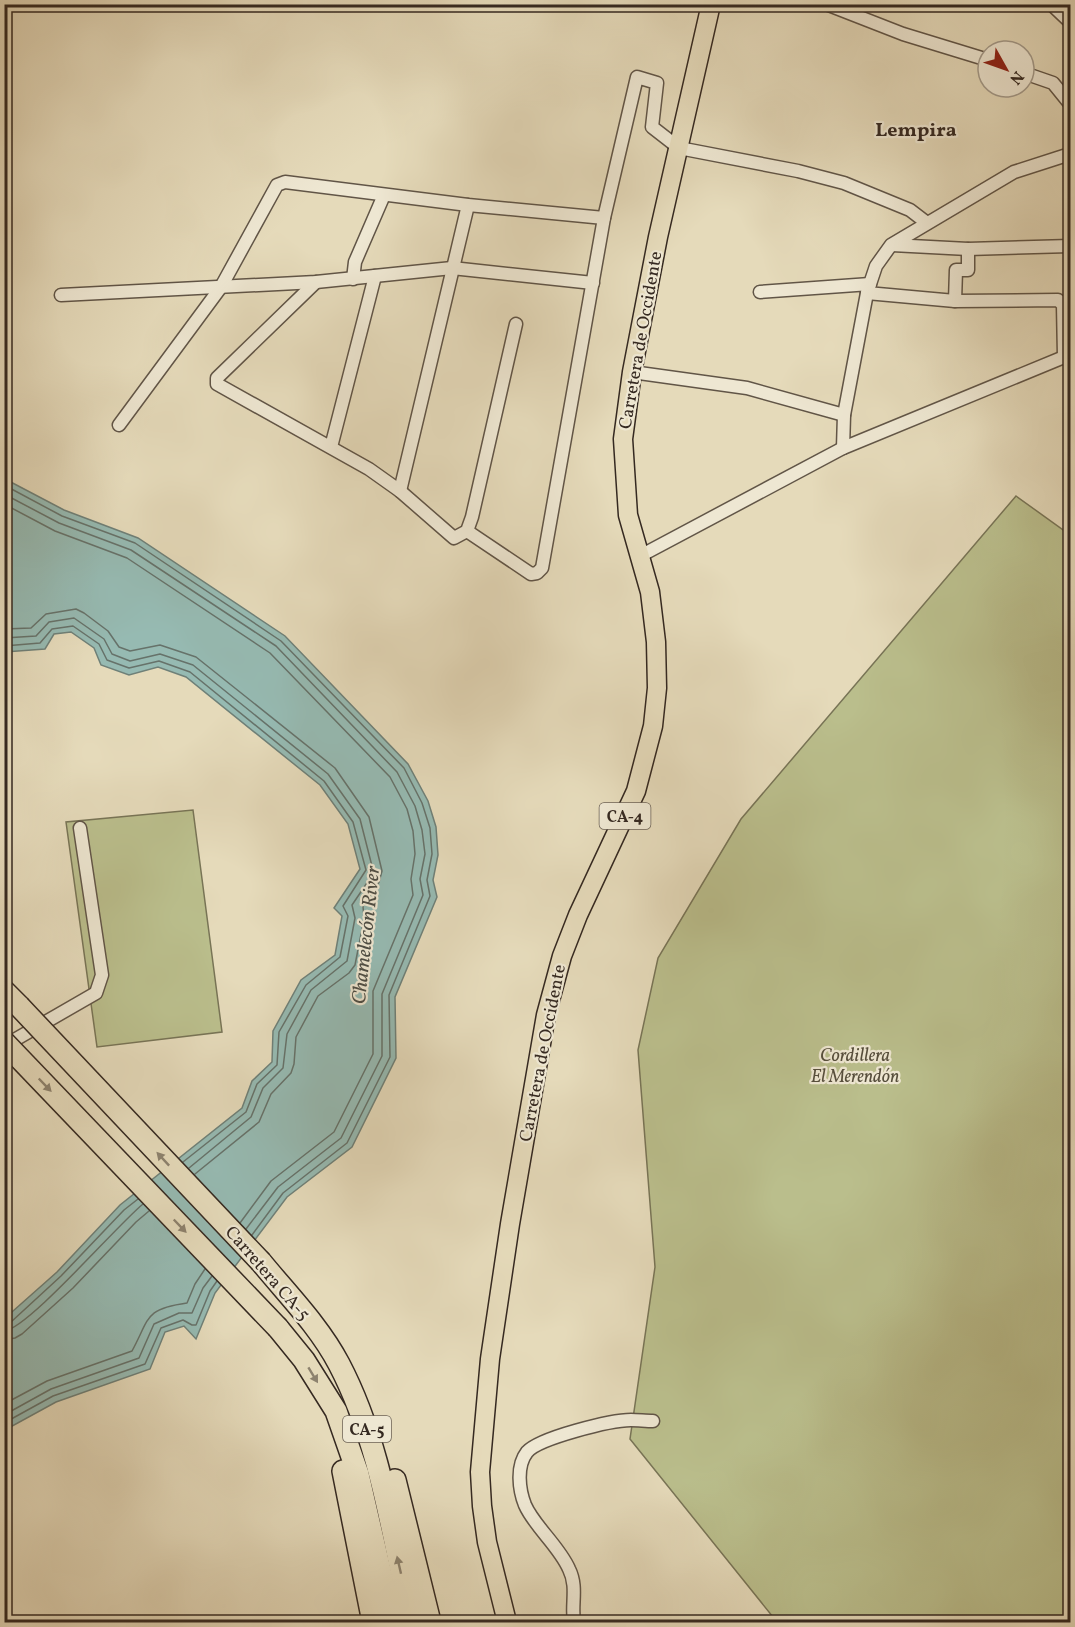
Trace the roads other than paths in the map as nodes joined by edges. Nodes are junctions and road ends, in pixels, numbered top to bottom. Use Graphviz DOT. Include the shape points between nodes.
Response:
graph roads {
  1 [pos="711,4"];
  2 [pos="826,4"];
  3 [pos="1051,4"];
  4 [pos="851,9"];
  5 [pos="1071,22"];
  6 [pos="976,56"];
  7 [pos="1036,77"];
  8 [pos="1071,104"];
  9 [pos="679,148"];
  10 [pos="1071,154"];
  11 [pos="384,195"];
  12 [pos="468,205"];
  13 [pos="604,218"];
  14 [pos="927,223"];
  15 [pos="891,245"];
  16 [pos="1071,246"];
  17 [pos="968,249"];
  18 [pos="452,268"];
  19 [pos="375,276"];
  20 [pos="353,279"];
  21 [pos="316,282"];
  22 [pos="593,283"];
  23 [pos="221,287"];
  24 [pos="868,288"];
  25 [pos="760,292"];
  26 [pos="61,295"];
  27 [pos="955,301"];
  28 [pos="516,324"];
  29 [pos="1067,356"];
  30 [pos="632,372"];
  31 [pos="844,415"];
  32 [pos="119,425"];
  33 [pos="331,447"];
  34 [pos="843,447"];
  35 [pos="400,491"];
  36 [pos="467,531"];
  37 [pos="640,556"];
  38 [pos="80,828"];
  39 [pos="12,999"];
  40 [pos="4,1044"];
  41 [pos="338,1363"];
  42 [pos="336,1411"];
  43 [pos="653,1421"];
  44 [pos="373,1623"];
  45 [pos="392,1623"];
  46 [pos="412,1623"];
  47 [pos="430,1623"];
  48 [pos="507,1623"];
  49 [pos="574,1623"];
  1 -- 9 [label="main road, Carretera de Occidente / CA-4"];
  2 -- 4 [label="street"];
  3 -- 5 [label="street"];
  4 -- 6 [label="street" via="903,34"];
  7 -- 8 [label="street" via="1053,83"];
  9 -- 13 [label="street" via="652,127 657,83 637,77"];
  9 -- 14 [label="street" via="844,183 910,210"];
  9 -- 30 [label="main road, Carretera de Occidente / CA-4"];
  10 -- 14 [label="street" via="1014,172"];
  11 -- 12 [label="street"];
  11 -- 20 [label="street" via="355,262"];
  11 -- 23 [label="street" via="285,182 277,185"];
  12 -- 13 [label="street"];
  12 -- 18 [label="street"];
  13 -- 22 [label="street"];
  14 -- 15 [label="street"];
  15 -- 17 [label="street"];
  15 -- 24 [label="street" via="876,266"];
  16 -- 17 [label="street"];
  17 -- 27 [label="street" via="968,270 956,270"];
  18 -- 19 [label="street"];
  18 -- 22 [label="street"];
  18 -- 35 [label="street"];
  19 -- 20 [label="street"];
  19 -- 33 [label="street"];
  20 -- 21 [label="street"];
  21 -- 23 [label="street"];
  21 -- 33 [label="street" via="216,381"];
  22 -- 36 [label="street" via="542,568 531,574"];
  23 -- 26 [label="street"];
  23 -- 32 [label="street"];
  24 -- 25 [label="street"];
  24 -- 27 [label="street"];
  24 -- 31 [label="street"];
  27 -- 29 [label="street" via="1058,300 1063,304"];
  28 -- 36 [label="street"];
  29 -- 34 [label="street"];
  30 -- 31 [label="street" via="747,388"];
  30 -- 37 [label="main road, Carretera de Occidente / CA-4" via="622,439 628,515"];
  31 -- 34 [label="street"];
  33 -- 35 [label="street"];
  34 -- 37 [label="street"];
  35 -- 36 [label="street" via="454,538"];
  37 -- 48 [label="main road, Carretera de Occidente / CA-4" via="650,592 656,642 657,688 652,726 636,791 578,915 546,1015 490,1359 481,1461 482,1506"];
  38 -- 40 [label="street" via="102,975 96,993"];
  41 -- 39 [label="highway, Carretera CA-5 / CA-5, one-way, bridge" via="322,1336 261,1262"];
  40 -- 42 [label="highway, Carretera CA-5 / CA-5, one-way, bridge" via="278,1328"];
  46 -- 41 [label="highway, Carretera CA-5 / CA-5, one-way" via="374,1449"];
  41 -- 47 [label="highway" via="363,1395 381,1431"];
  42 -- 44 [label="highway"];
  42 -- 45 [label="highway, Carretera CA-5 / CA-5" via="358,1474"];
  43 -- 49 [label="street" via="603,1424 540,1443 527,1453 521,1468 520,1488 526,1508 570,1569 575,1587"];
}
